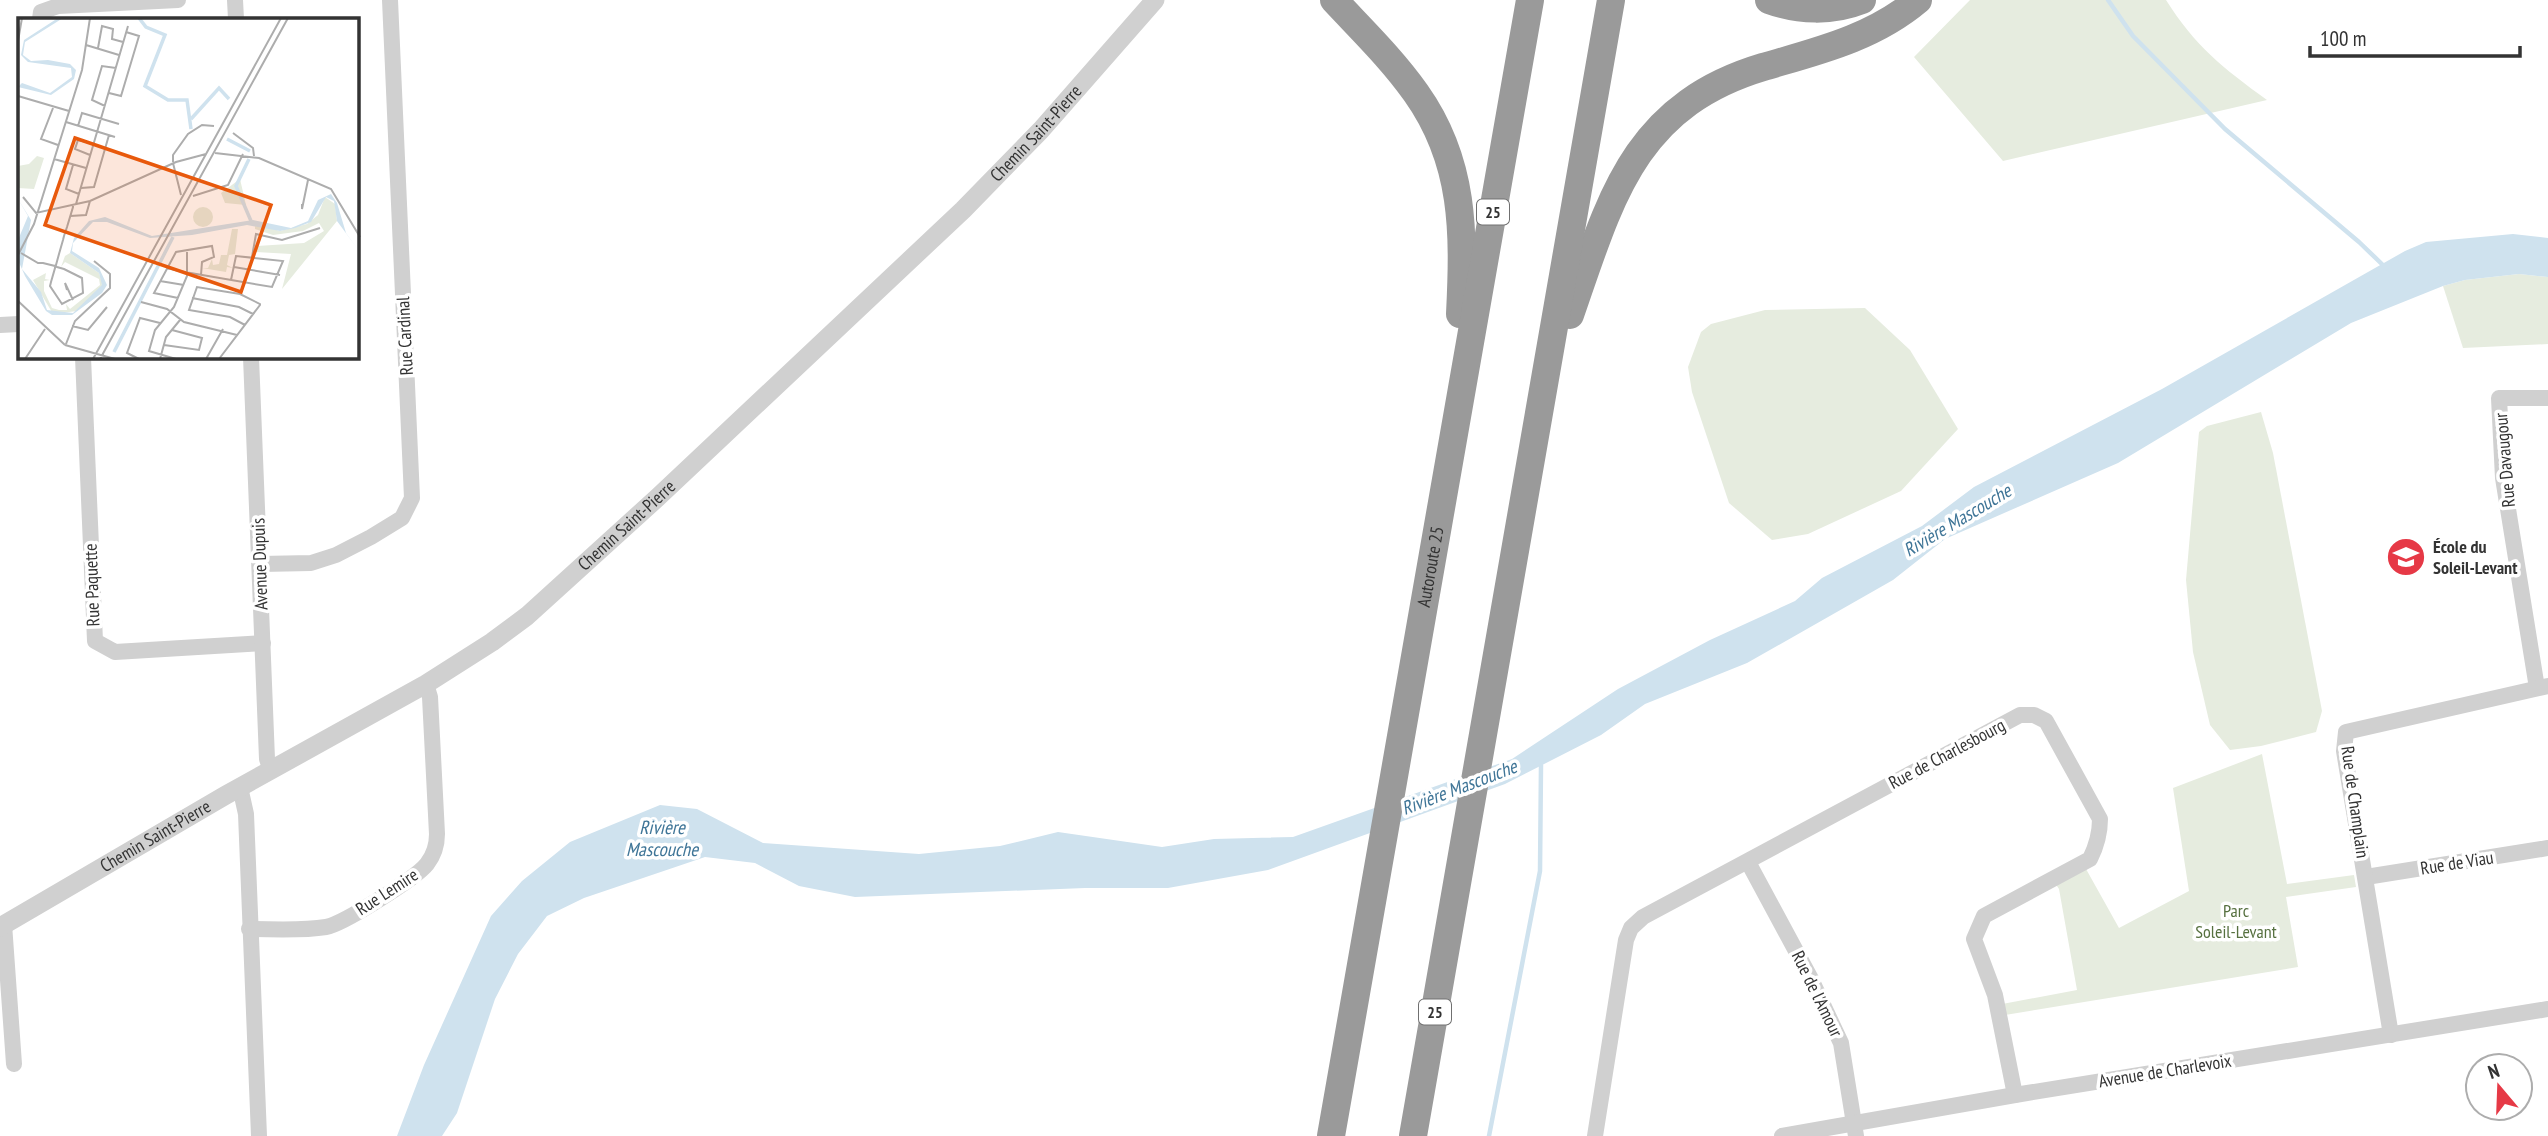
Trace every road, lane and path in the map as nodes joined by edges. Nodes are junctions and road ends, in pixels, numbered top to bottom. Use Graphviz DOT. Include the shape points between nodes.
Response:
graph roads {
  1 [pos="178,0"];
  2 [pos="235,0"];
  3 [pos="390,0"];
  4 [pos="1155,0"];
  5 [pos="1335,0"];
  6 [pos="1530,0"];
  7 [pos="1611,0"];
  8 [pos="1769,0"];
  9 [pos="1862,0"];
  10 [pos="1918,0"];
  11 [pos="40,18"];
  12 [pos="236,18"];
  13 [pos="18,324"];
  14 [pos="0,325"];
  15 [pos="83,359"];
  16 [pos="251,359"];
  17 [pos="1542,397"];
  18 [pos="2548,398"];
  19 [pos="1456,425"];
  20 [pos="261,564"];
  21 [pos="263,643"];
  22 [pos="426,684"];
  23 [pos="2543,687"];
  24 [pos="271,771"];
  25 [pos="240,788"];
  26 [pos="2548,848"];
  27 [pos="1748,862"];
  28 [pos="2366,877"];
  29 [pos="2,925"];
  30 [pos="249,929"];
  31 [pos="2548,1009"];
  32 [pos="2391,1035"];
  33 [pos="14,1064"];
  34 [pos="2015,1096"];
  35 [pos="1855,1129"];
  36 [pos="259,1136"];
  37 [pos="1331,1136"];
  38 [pos="1413,1136"];
  39 [pos="1595,1136"];
  40 [pos="1782,1136"];
  1 -- 11 [label="street" via="58,6 41,12"];
  2 -- 12 [label="street"];
  3 -- 20 [label="street, Rue Cardinal" via="412,498 402,517 336,555 311,563"];
  4 -- 22 [label="street, Chemin Saint-Pierre" via="1035,136 894,277 552,594 492,642"];
  5 -- 19 [label="highway" via="1416,93 1433,120 1454,173 1463,243"];
  6 -- 19 [label="highway, Autoroute 25 / 25"];
  7 -- 17 [label="highway, 25"];
  8 -- 9 [label="highway" via="1822,9"];
  10 -- 17 [label="highway" via="1853,39 1709,89 1680,107 1656,130 1629,167 1605,214"];
  13 -- 14 [label="street"];
  15 -- 21 [label="street, Rue Paquette" via="95,641 114,652"];
  16 -- 20 [label="street, Avenue Dupuis"];
  17 -- 38 [label="highway, 25"];
  18 -- 23 [label="street, Rue Davaugour" via="2499,398 2503,478"];
  19 -- 37 [label="highway, Autoroute 25 / 25"];
  20 -- 21 [label="street, Avenue Dupuis"];
  21 -- 24 [label="street, Avenue Dupuis"];
  22 -- 24 [label="street, Chemin Saint-Pierre"];
  22 -- 30 [label="street, Rue Lemire" via="437,834 429,862 338,923 319,928"];
  23 -- 28 [label="street, Rue de Champlain" via="2346,732 2344,751"];
  24 -- 25 [label="street, Chemin Saint-Pierre"];
  25 -- 29 [label="street, Chemin Saint-Pierre"];
  25 -- 30 [label="street" via="246,814"];
  26 -- 28 [label="street, Rue de Viau"];
  27 -- 34 [label="street, Rue de Charlesbourg" via="2020,715 2046,721 2100,819 2100,830 2090,859 1984,916 1974,939 1996,995"];
  27 -- 35 [label="street, Rue de l'Amour" via="1841,1043"];
  27 -- 39 [label="street, Rue de Charlesbourg" via="1643,917 1631,928"];
  28 -- 32 [label="street, Rue de Champlain"];
  29 -- 33 [label="street"];
  30 -- 36 [label="street"];
  31 -- 32 [label="street, Avenue de Charlevoix"];
  32 -- 34 [label="street, Avenue de Charlevoix"];
  34 -- 35 [label="street, Avenue de Charlevoix"];
  35 -- 40 [label="street, Avenue de Charlevoix"];
}
